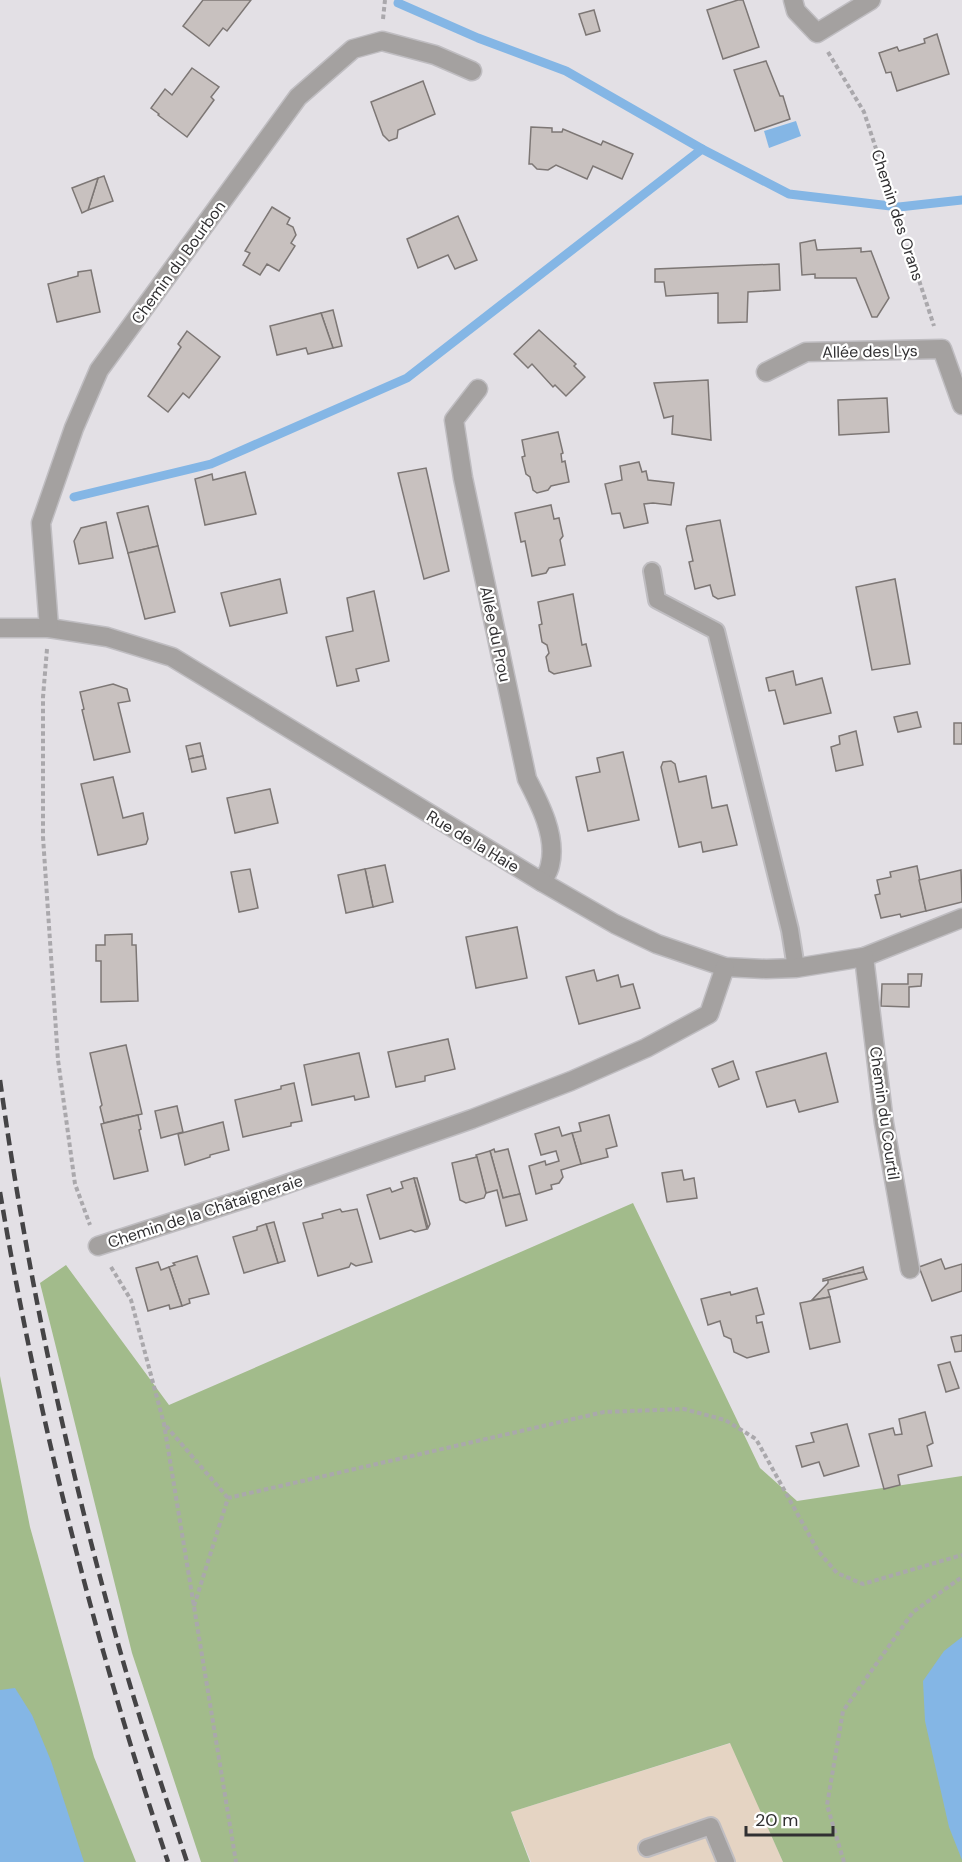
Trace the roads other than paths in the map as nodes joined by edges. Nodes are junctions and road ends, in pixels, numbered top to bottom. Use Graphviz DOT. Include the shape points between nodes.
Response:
graph roads {
  1 [pos="792,0"];
  2 [pos="871,0"];
  3 [pos="472,71"];
  4 [pos="766,372"];
  5 [pos="478,389"];
  6 [pos="962,405"];
  7 [pos="652,571"];
  8 [pos="0,628"];
  9 [pos="49,628"];
  10 [pos="542,882"];
  11 [pos="962,918"];
  12 [pos="864,957"];
  13 [pos="725,967"];
  14 [pos="796,968"];
  15 [pos="98,1246"];
  16 [pos="910,1269"];
  17 [pos="647,1848"];
  18 [pos="726,1862"];
  1 -- 2 [label="street" via="796,11 817,33"];
  3 -- 9 [label="street, Chemin du Bourbon" via="435,55 382,41 353,49 298,97 99,370 41,523"];
  4 -- 6 [label="street, Allée des Lys" via="806,352 942,349"];
  5 -- 10 [label="street, Allée du Prou" via="454,420 527,779 551,840 550,865"];
  7 -- 14 [label="lane" via="657,600 716,631"];
  8 -- 9 [label="street, Rue de la Haie"];
  9 -- 10 [label="street, Rue de la Haie" via="107,638 172,657"];
  10 -- 13 [label="street, Rue de la Haie" via="657,944"];
  11 -- 12 [label="street, Rue de la Haie"];
  12 -- 14 [label="street, Rue de la Haie"];
  12 -- 16 [label="street, Chemin du Courtil" via="884,1123"];
  13 -- 14 [label="street, Rue de la Haie"];
  13 -- 15 [label="street, Chemin de la Châtaigneraie" via="709,1014 646,1048 365,1158"];
  17 -- 18 [label="lane" via="711,1826"];
}
